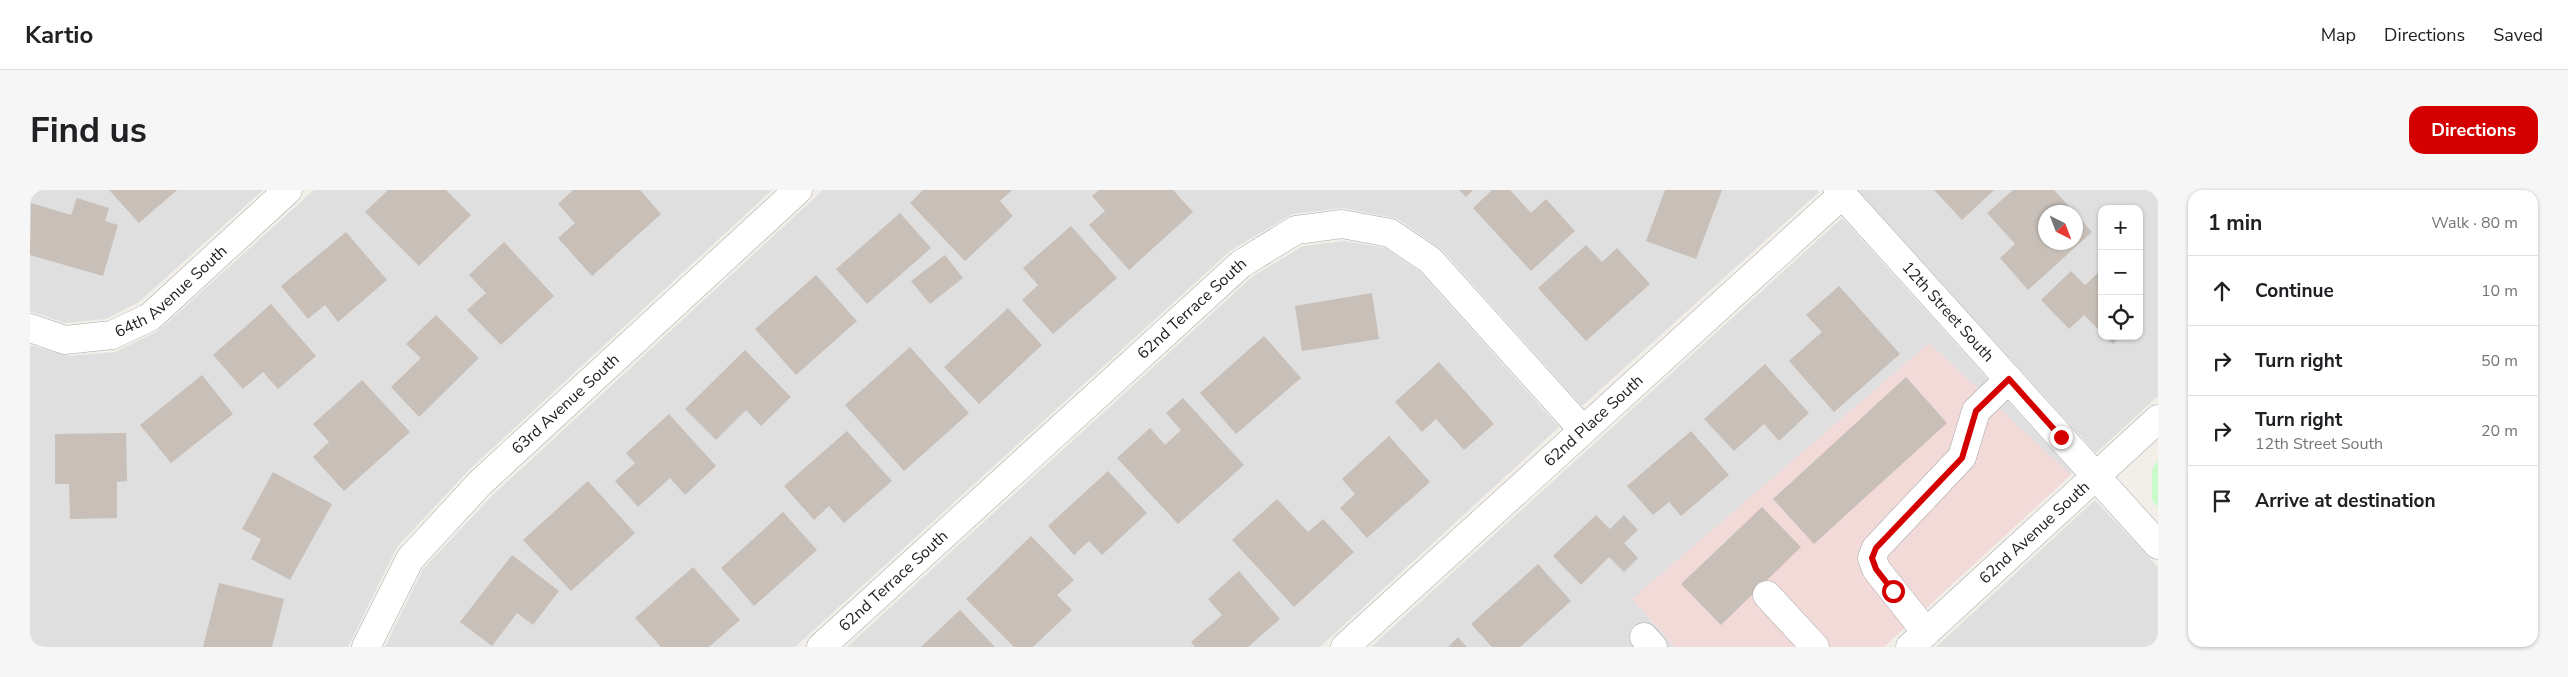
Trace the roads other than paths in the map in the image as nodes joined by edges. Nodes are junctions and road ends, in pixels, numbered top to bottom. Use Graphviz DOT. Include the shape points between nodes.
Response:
graph roads {
  1 [pos="288,190"];
  2 [pos="798,190"];
  3 [pos="1840,192"];
  4 [pos="30,328"];
  5 [pos="2009,379"];
  6 [pos="2158,419"];
  7 [pos="1583,430"];
  8 [pos="2096,476"];
  9 [pos="2158,545"];
  10 [pos="1767,596"];
  11 [pos="1918,640"];
  12 [pos="366,647"];
  13 [pos="821,647"];
  14 [pos="1346,647"];
  15 [pos="1815,647"];
  1 -- 4 [label="street, 64th Avenue South" via="150,316 112,336 65,340"];
  2 -- 12 [label="street, 63rd Avenue South" via="480,482 410,559"];
  3 -- 5 [label="street, 12th Street South"];
  3 -- 7 [label="street, 62nd Place South"];
  5 -- 8 [label="street, 12th Street South"];
  5 -- 11 [label="street" via="1976,411 1962,458 1876,548 1872,558"];
  6 -- 8 [label="street, 62nd Avenue South"];
  7 -- 13 [label="street, 62nd Terrace South" via="1430,260 1390,233 1342,224 1296,230 1241,264"];
  7 -- 14 [label="street, 62nd Place South"];
  8 -- 9 [label="street, 12th Street South"];
  8 -- 11 [label="street, 62nd Avenue South"];
  10 -- 15 [label="street"];
}
